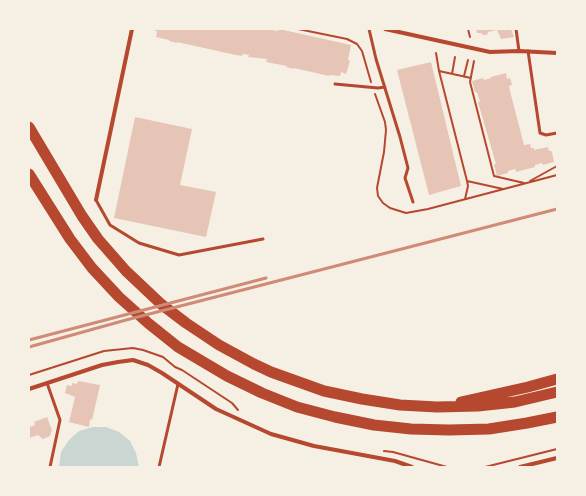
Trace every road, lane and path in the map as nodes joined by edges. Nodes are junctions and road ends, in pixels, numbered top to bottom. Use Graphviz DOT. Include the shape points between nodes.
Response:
graph roads {
  1 [pos="132,29"];
  2 [pos="298,29"];
  3 [pos="368,29"];
  4 [pos="385,29"];
  5 [pos="468,29"];
  6 [pos="516,29"];
  7 [pos="470,37"];
  8 [pos="519,51"];
  9 [pos="528,51"];
  10 [pos="436,53"];
  11 [pos="557,53"];
  12 [pos="456,57"];
  13 [pos="468,60"];
  14 [pos="474,61"];
  15 [pos="439,71"];
  16 [pos="452,74"];
  17 [pos="464,76"];
  18 [pos="471,78"];
  19 [pos="371,81"];
  20 [pos="335,84"];
  21 [pos="385,87"];
  22 [pos="376,97"];
  23 [pos="29,127"];
  24 [pos="557,133"];
  25 [pos="557,166"];
  26 [pos="29,174"];
  27 [pos="557,175"];
  28 [pos="467,181"];
  29 [pos="526,183"];
  30 [pos="505,189"];
  31 [pos="96,200"];
  32 [pos="465,200"];
  33 [pos="413,202"];
  34 [pos="263,239"];
  35 [pos="29,375"];
  36 [pos="557,379"];
  37 [pos="47,383"];
  38 [pos="178,384"];
  39 [pos="29,389"];
  40 [pos="557,392"];
  41 [pos="437,407"];
  42 [pos="243,413"];
  43 [pos="557,417"];
  44 [pos="557,449"];
  45 [pos="382,450"];
  46 [pos="557,458"];
  47 [pos="50,467"];
  48 [pos="159,467"];
  49 [pos="412,467"];
  50 [pos="447,467"];
  51 [pos="485,467"];
  52 [pos="520,467"];
  1 -- 31 [label="street"];
  2 -- 19 [label="path" via="347,39 357,44 362,51"];
  3 -- 21 [label="lane"];
  4 -- 8 [label="street" via="490,52"];
  5 -- 7 [label="path"];
  6 -- 8 [label="lane"];
  8 -- 9 [label="street"];
  9 -- 11 [label="street"];
  9 -- 24 [label="lane" via="540,133"];
  10 -- 15 [label="path"];
  12 -- 16 [label="path"];
  13 -- 17 [label="path"];
  14 -- 18 [label="path"];
  15 -- 16 [label="path"];
  15 -- 28 [label="path"];
  16 -- 17 [label="path"];
  17 -- 18 [label="path"];
  18 -- 29 [label="path" via="494,176"];
  20 -- 21 [label="lane"];
  21 -- 33 [label="lane" via="408,168 405,178"];
  22 -- 32 [label="path" via="386,130 377,188 378,196 383,203 406,213"];
  23 -- 41 [label="highway" via="74,204 106,249 150,294 202,334 254,364 306,385 381,403"];
  25 -- 29 [label="path"];
  26 -- 43 [label="highway" via="81,254 128,306 178,347 262,393 297,407 334,417 405,429 489,428"];
  27 -- 29 [label="path"];
  28 -- 30 [label="path"];
  28 -- 32 [label="path"];
  29 -- 30 [label="path"];
  30 -- 32 [label="path"];
  31 -- 34 [label="lane" via="110,225 139,243 179,255"];
  35 -- 42 [label="path" via="104,351 133,348 163,357"];
  36 -- 41 [label="highway"];
  37 -- 38 [label="street" via="102,365 133,360 148,365"];
  37 -- 39 [label="street"];
  37 -- 47 [label="lane" via="60,420"];
  38 -- 48 [label="lane"];
  38 -- 49 [label="street" via="216,409 271,434 314,446 405,463"];
  40 -- 41 [label="highway" via="496,404"];
  44 -- 51 [label="path"];
  45 -- 50 [label="path"];
  46 -- 52 [label="street"];
}
